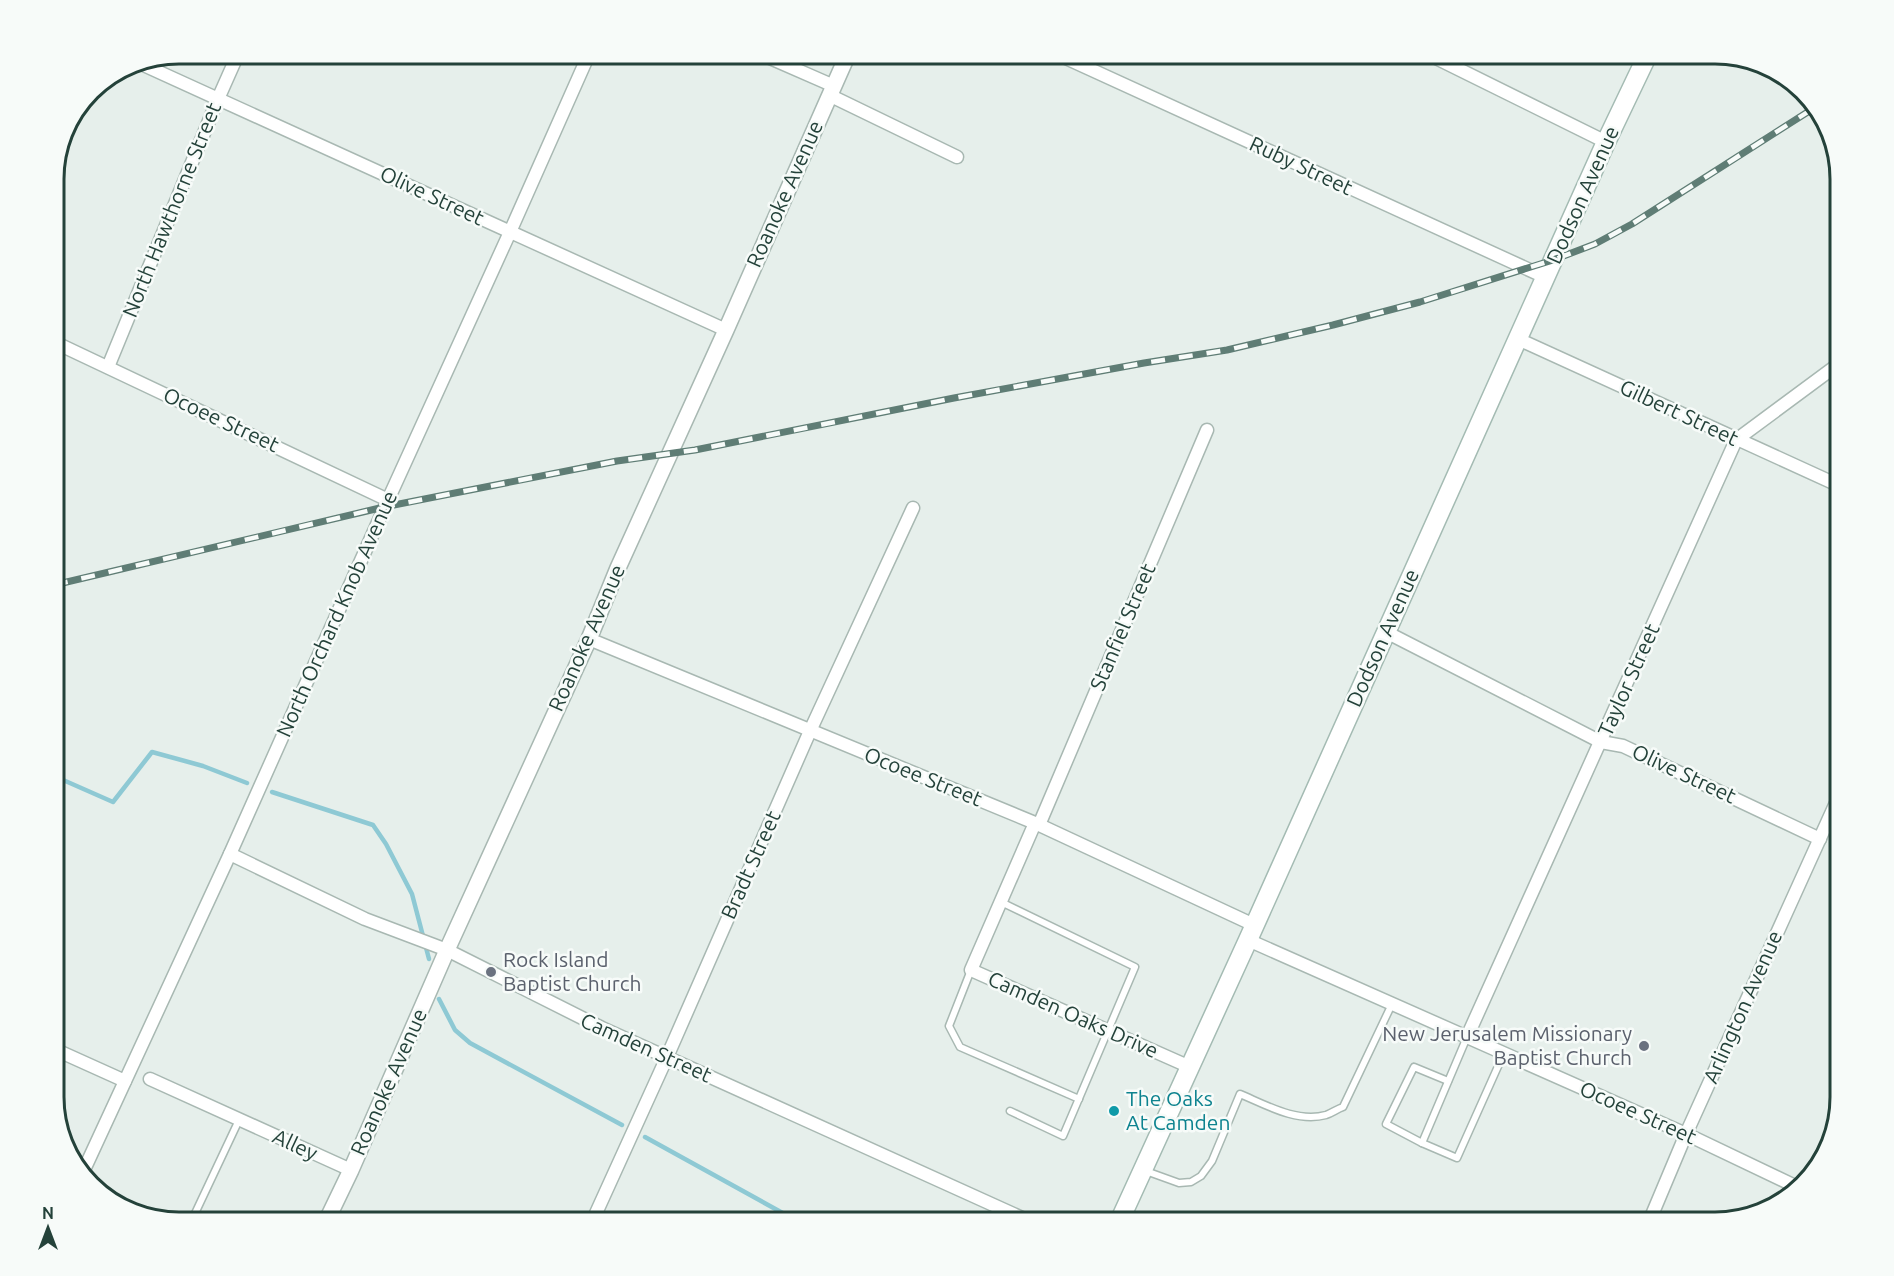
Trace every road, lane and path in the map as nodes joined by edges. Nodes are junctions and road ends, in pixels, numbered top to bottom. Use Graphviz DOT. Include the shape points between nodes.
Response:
graph roads {
  1 [pos="1081,64"];
  2 [pos="1449,64"];
  3 [pos="1643,64"];
  4 [pos="233,65"];
  5 [pos="584,65"];
  6 [pos="781,65"];
  7 [pos="844,65"];
  8 [pos="151,69"];
  9 [pos="831,91"];
  10 [pos="218,99"];
  11 [pos="1606,142"];
  12 [pos="957,157"];
  13 [pos="510,232"];
  14 [pos="1545,277"];
  15 [pos="726,330"];
  16 [pos="1518,339"];
  17 [pos="65,347"];
  18 [pos="108,366"];
  19 [pos="1830,370"];
  20 [pos="1207,430"];
  21 [pos="1736,440"];
  22 [pos="1830,482"];
  23 [pos="388,500"];
  24 [pos="913,508"];
  25 [pos="1386,632"];
  26 [pos="589,639"];
  27 [pos="810,731"];
  28 [pos="1601,742"];
  29 [pos="1830,816"];
  30 [pos="1037,824"];
  31 [pos="1820,839"];
  32 [pos="230,854"];
  33 [pos="1000,901"];
  34 [pos="1251,933"];
  35 [pos="447,950"];
  36 [pos="971,970"];
  37 [pos="1392,1004"];
  38 [pos="1108,1030"];
  39 [pos="1467,1037"];
  40 [pos="1504,1053"];
  41 [pos="65,1054"];
  42 [pos="667,1058"];
  43 [pos="1190,1067"];
  44 [pos="150,1079"];
  45 [pos="125,1081"];
  46 [pos="1448,1081"];
  47 [pos="1079,1099"];
  48 [pos="1010,1111"];
  49 [pos="239,1120"];
  50 [pos="1686,1134"];
  51 [pos="1422,1143"];
  52 [pos="86,1164"];
  53 [pos="351,1170"];
  54 [pos="1143,1170"];
  55 [pos="1790,1184"];
  56 [pos="196,1212"];
  57 [pos="331,1212"];
  58 [pos="597,1212"];
  59 [pos="1009,1212"];
  60 [pos="1124,1212"];
  61 [pos="1653,1212"];
  1 -- 14 [label="street, Ruby Street"];
  2 -- 11 [label="street"];
  3 -- 11 [label="main road, Dodson Avenue"];
  4 -- 10 [label="street, North Hawthorne Street"];
  5 -- 13 [label="street, North Orchard Knob Avenue"];
  6 -- 9 [label="street"];
  7 -- 9 [label="street, Roanoke Avenue"];
  8 -- 10 [label="street, Olive Street"];
  9 -- 12 [label="street"];
  9 -- 15 [label="street, Roanoke Avenue"];
  10 -- 13 [label="street, Olive Street"];
  10 -- 18 [label="street, North Hawthorne Street"];
  11 -- 14 [label="main road, Dodson Avenue"];
  13 -- 15 [label="street, Olive Street"];
  13 -- 23 [label="street, North Orchard Knob Avenue"];
  14 -- 16 [label="main road, Dodson Avenue"];
  15 -- 26 [label="street, Roanoke Avenue"];
  16 -- 21 [label="street, Gilbert Street"];
  16 -- 25 [label="main road, Dodson Avenue"];
  17 -- 18 [label="street, Ocoee Street"];
  18 -- 23 [label="street, Ocoee Street"];
  19 -- 21 [label="street, Taylor Street"];
  20 -- 30 [label="street, Stanfiel Street"];
  21 -- 22 [label="street, Gilbert Street"];
  21 -- 28 [label="street, Taylor Street"];
  23 -- 32 [label="street, North Orchard Knob Avenue"];
  24 -- 27 [label="street, Bradt Street"];
  25 -- 28 [label="street, Olive Street"];
  25 -- 34 [label="main road, Dodson Avenue"];
  26 -- 27 [label="street, Ocoee Street"];
  26 -- 35 [label="street, Roanoke Avenue"];
  27 -- 30 [label="street, Ocoee Street"];
  27 -- 42 [label="street, Bradt Street"];
  28 -- 31 [label="street, Olive Street" via="1623,746"];
  28 -- 39 [label="street, Taylor Street"];
  29 -- 31 [label="street, Arlington Avenue"];
  30 -- 33 [label="street, Camden Oaks Drive"];
  30 -- 34 [label="street, Ocoee Street"];
  31 -- 50 [label="street, Arlington Avenue"];
  32 -- 35 [label="street, Camden Street" via="365,919"];
  32 -- 45 [label="street, North Orchard Knob Avenue"];
  33 -- 36 [label="street, Camden Oaks Drive"];
  33 -- 38 [label="lane" via="1135,967"];
  34 -- 37 [label="street, Ocoee Street"];
  34 -- 43 [label="main road, Dodson Avenue"];
  35 -- 42 [label="street, Camden Street"];
  35 -- 53 [label="street, Roanoke Avenue"];
  36 -- 38 [label="street, Camden Oaks Drive"];
  36 -- 47 [label="lane" via="949,1026 960,1047"];
  37 -- 39 [label="street, Ocoee Street"];
  37 -- 54 [label="lane" via="1343,1107 1310,1117 1288,1114 1240,1094 1212,1161 1201,1176 1179,1183"];
  38 -- 43 [label="street, Camden Oaks Drive"];
  38 -- 47 [label="lane"];
  39 -- 40 [label="street, Ocoee Street"];
  39 -- 46 [label="lane"];
  40 -- 50 [label="street, Ocoee Street"];
  40 -- 51 [label="lane" via="1457,1158"];
  41 -- 45 [label="street"];
  42 -- 58 [label="street, Bradt Street"];
  42 -- 59 [label="street, Camden Street"];
  43 -- 54 [label="main road, Dodson Avenue"];
  44 -- 49 [label="street, Alley"];
  45 -- 52 [label="street, North Orchard Knob Avenue"];
  46 -- 51 [label="lane"];
  46 -- 51 [label="lane" via="1414,1067 1386,1124"];
  47 -- 48 [label="lane" via="1063,1136"];
  49 -- 53 [label="street, Alley"];
  49 -- 56 [label="lane"];
  50 -- 55 [label="street, Ocoee Street"];
  50 -- 61 [label="street, Arlington Avenue"];
  53 -- 57 [label="street, Roanoke Avenue"];
  54 -- 60 [label="main road, Dodson Avenue"];
}
